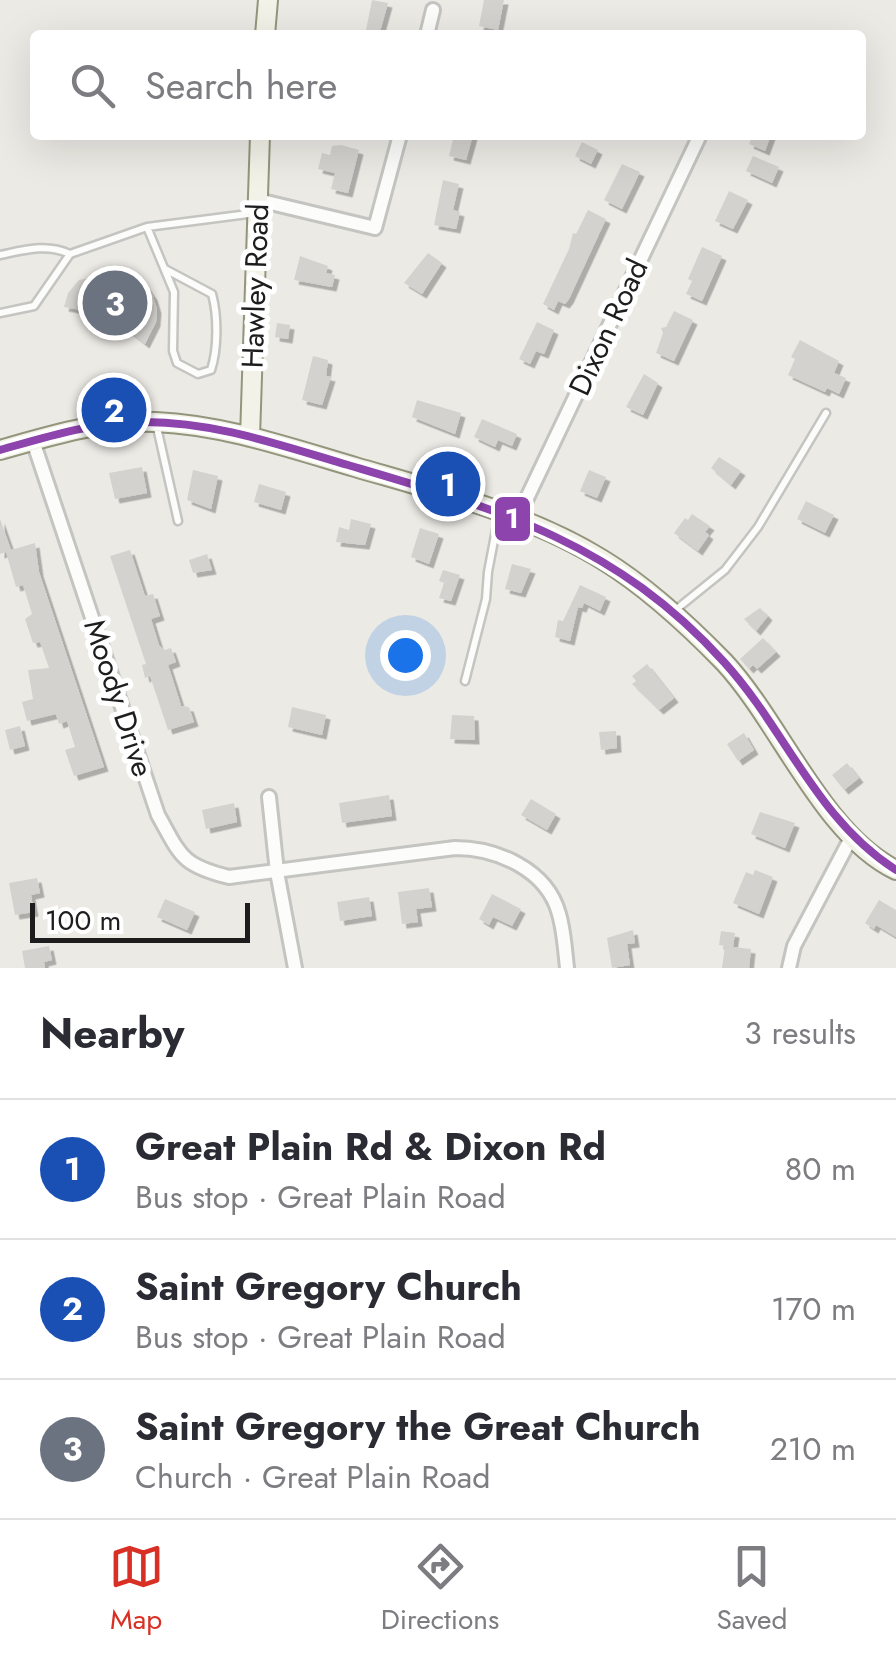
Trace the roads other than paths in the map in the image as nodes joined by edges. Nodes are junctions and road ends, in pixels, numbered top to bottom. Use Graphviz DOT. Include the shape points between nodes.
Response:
graph roads {
  1 [pos="268,0"];
  2 [pos="433,10"];
  3 [pos="265,30"];
  4 [pos="427,30"];
  5 [pos="260,140"];
  6 [pos="399,140"];
  7 [pos="697,140"];
  8 [pos="258,206"];
  9 [pos="147,227"];
  10 [pos="70,254"];
  11 [pos="0,255"];
  12 [pos="165,269"];
  13 [pos="0,313"];
  14 [pos="826,413"];
  15 [pos="156,422"];
  16 [pos="250,438"];
  17 [pos="34,440"];
  18 [pos="0,450"];
  19 [pos="508,516"];
  20 [pos="178,520"];
  21 [pos="672,613"];
  22 [pos="465,681"];
  23 [pos="269,796"];
  24 [pos="851,838"];
  25 [pos="896,870"];
  26 [pos="277,872"];
  27 [pos="295,968"];
  28 [pos="568,968"];
  29 [pos="789,968"];
  1 -- 3 [label="street"];
  2 -- 4 [label="street"];
  5 -- 8 [label="street, Hawley Road"];
  6 -- 8 [label="street" via="375,228"];
  7 -- 19 [label="street, Dixon Road"];
  8 -- 9 [label="lane"];
  8 -- 16 [label="street, Hawley Road"];
  9 -- 10 [label="lane"];
  9 -- 12 [label="lane"];
  10 -- 11 [label="lane" via="44,247"];
  10 -- 13 [label="lane" via="34,306"];
  12 -- 12 [label="lane" via="174,292 177,364 198,374 211,370 212,294"];
  14 -- 21 [label="lane" via="725,570"];
  15 -- 16 [label="street"];
  15 -- 17 [label="street"];
  15 -- 20 [label="lane"];
  16 -- 19 [label="street"];
  17 -- 18 [label="street"];
  17 -- 26 [label="street, Moody Drive" via="158,815 181,856 198,869 229,877"];
  19 -- 21 [label="street" via="599,557"];
  19 -- 22 [label="lane" via="488,572"];
  21 -- 24 [label="street" via="739,680"];
  23 -- 26 [label="street"];
  24 -- 25 [label="street"];
  24 -- 29 [label="street"];
  26 -- 27 [label="street"];
  26 -- 28 [label="street, Moody Drive" via="482,848 541,881 559,911"];
}
